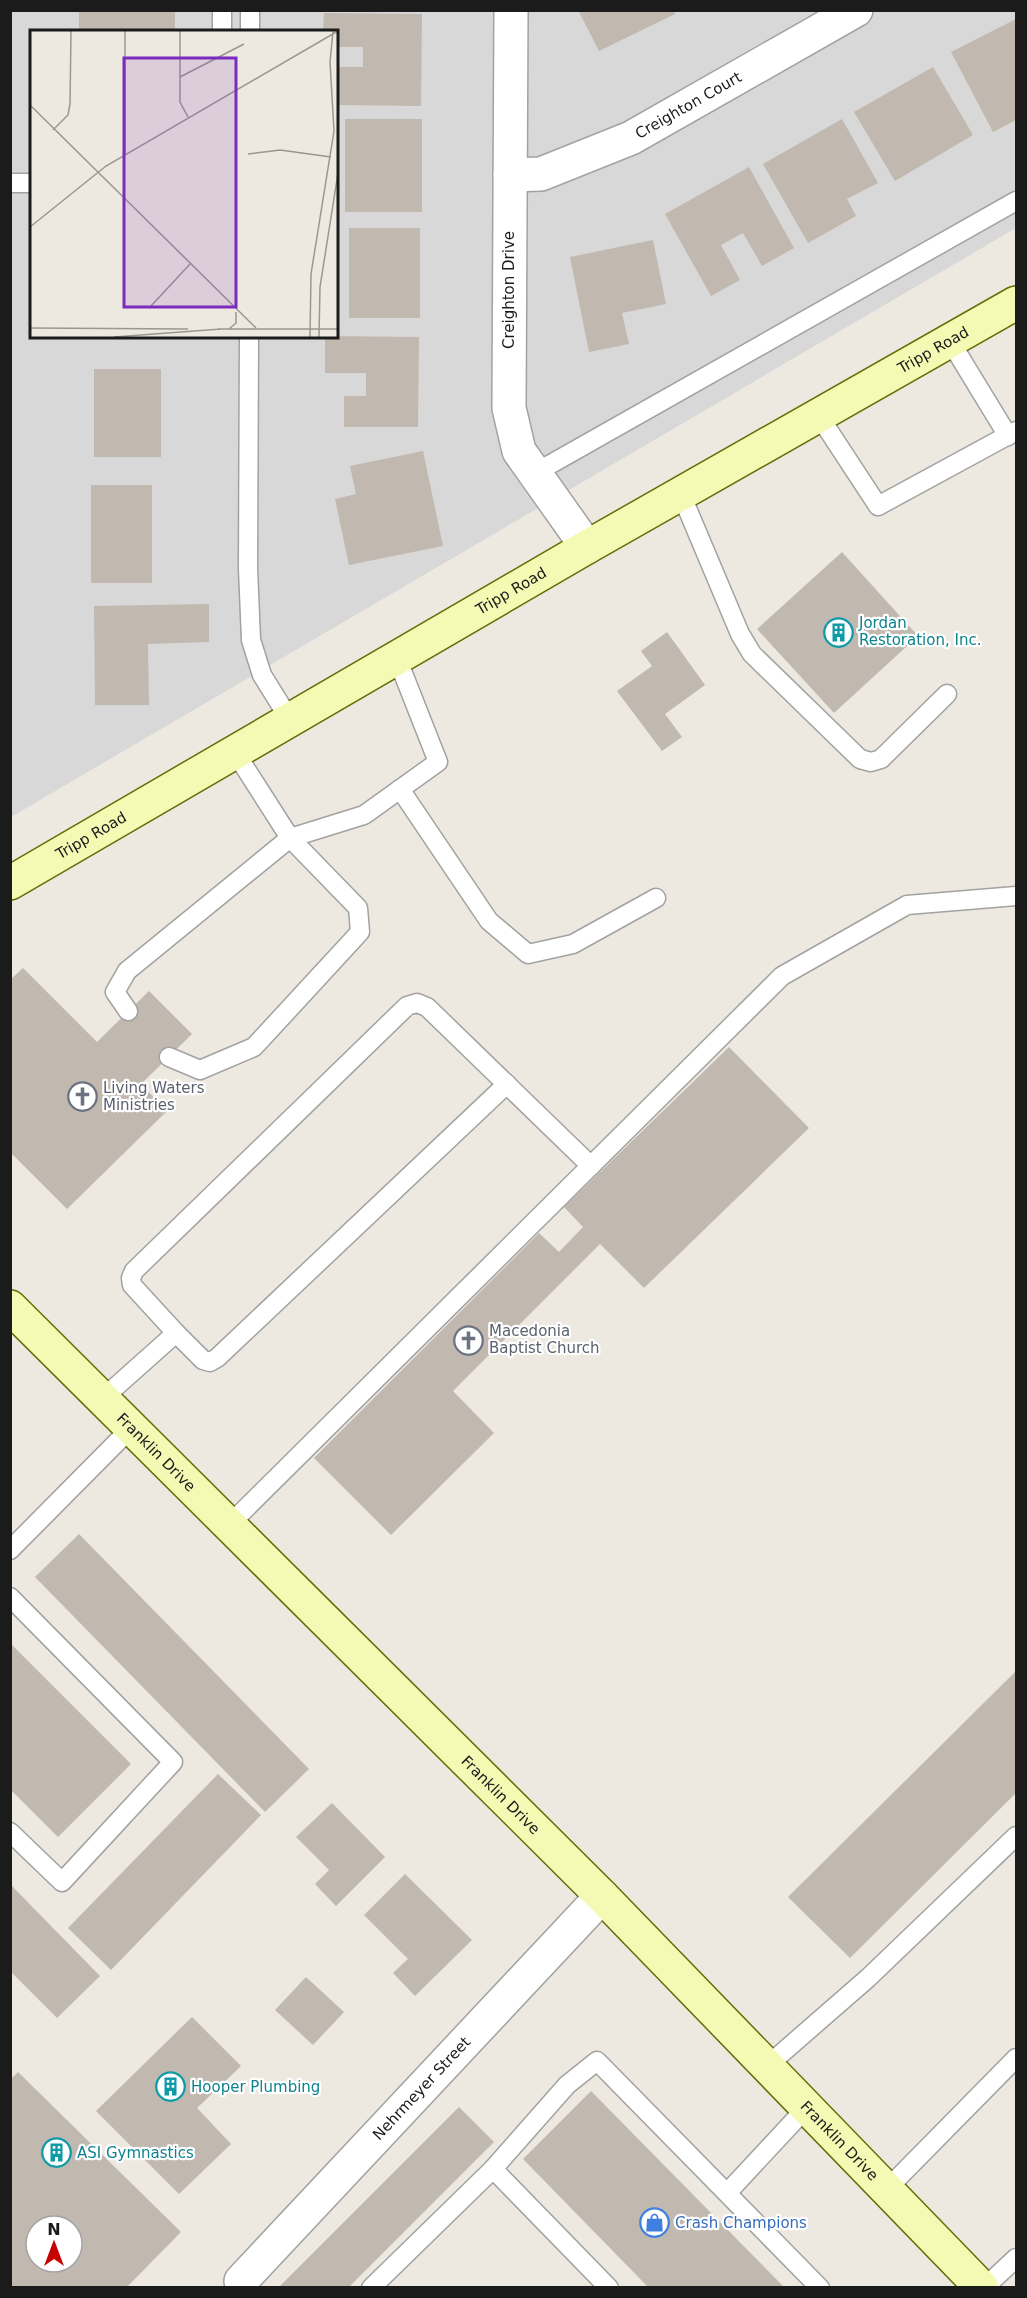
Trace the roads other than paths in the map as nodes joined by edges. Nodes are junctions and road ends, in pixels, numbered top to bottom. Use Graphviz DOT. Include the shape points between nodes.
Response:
graph roads {
  1 [pos="222,10"];
  2 [pos="250,10"];
  3 [pos="511,10"];
  4 [pos="856,10"];
  5 [pos="222,30"];
  6 [pos="250,30"];
  7 [pos="510,175"];
  8 [pos="10,183"];
  9 [pos="30,183"];
  10 [pos="1017,201"];
  11 [pos="1016,306"];
  12 [pos="249,338"];
  13 [pos="950,341"];
  14 [pos="819,416"];
  15 [pos="1012,434"];
  16 [pos="535,473"];
  17 [pos="681,494"];
  18 [pos="587,547"];
  19 [pos="398,658"];
  20 [pos="947,694"];
  21 [pos="290,720"];
  22 [pos="235,752"];
  23 [pos="400,789"];
  24 [pos="290,838"];
  25 [pos="10,883"];
  26 [pos="1017,896"];
  27 [pos="656,898"];
  28 [pos="128,1011"];
  29 [pos="169,1057"];
  30 [pos="507,1084"];
  31 [pos="591,1166"];
  32 [pos="10,1308"];
  33 [pos="176,1333"];
  34 [pos="102,1399"];
  35 [pos="131,1428"];
  36 [pos="229,1525"];
  37 [pos="10,1550"];
  38 [pos="10,1597"];
  39 [pos="10,1832"];
  40 [pos="1017,1836"];
  41 [pos="602,1896"];
  42 [pos="1017,2058"];
  43 [pos="767,2066"];
  44 [pos="807,2107"];
  45 [pos="493,2169"];
  46 [pos="887,2189"];
  47 [pos="728,2192"];
  48 [pos="1017,2258"];
  49 [pos="238,2284"];
  50 [pos="371,2288"];
  51 [pos="609,2288"];
  52 [pos="820,2288"];
  53 [pos="983,2288"];
  1 -- 5 [label="lane"];
  2 -- 6 [label="lane"];
  3 -- 7 [label="street, Creighton Drive"];
  4 -- 7 [label="street, Creighton Court" via="631,138 541,174"];
  7 -- 16 [label="street, Creighton Drive" via="509,408 519,451"];
  8 -- 9 [label="lane"];
  10 -- 16 [label="lane"];
  11 -- 13 [label="street, Tripp Road"];
  12 -- 21 [label="lane" via="251,640 262,675"];
  13 -- 14 [label="street, Tripp Road"];
  13 -- 15 [label="lane"];
  14 -- 15 [label="lane" via="878,506"];
  14 -- 17 [label="street, Tripp Road"];
  16 -- 18 [label="street, Creighton Drive"];
  17 -- 18 [label="street, Tripp Road"];
  17 -- 20 [label="lane" via="752,654 860,759 881,759"];
  18 -- 19 [label="street, Tripp Road"];
  19 -- 21 [label="street, Tripp Road"];
  19 -- 23 [label="lane" via="438,762"];
  21 -- 22 [label="street, Tripp Road"];
  22 -- 24 [label="lane"];
  22 -- 25 [label="street, Tripp Road"];
  23 -- 24 [label="lane" via="364,815"];
  23 -- 27 [label="lane" via="489,921 528,954 573,944"];
  24 -- 28 [label="lane" via="127,971 115,992"];
  24 -- 29 [label="lane" via="358,908 360,932 254,1047 200,1070"];
  26 -- 31 [label="lane" via="907,905 782,976"];
  30 -- 31 [label="lane"];
  30 -- 33 [label="lane" via="217,1359 203,1360"];
  30 -- 33 [label="lane" via="427,1007 417,1003 407,1006 134,1271 132,1285"];
  31 -- 36 [label="lane"];
  32 -- 34 [label="street, Franklin Drive"];
  33 -- 34 [label="lane"];
  34 -- 35 [label="street, Franklin Drive"];
  35 -- 36 [label="street, Franklin Drive"];
  35 -- 37 [label="lane"];
  36 -- 41 [label="street, Franklin Drive"];
  38 -- 39 [label="lane" via="173,1762 62,1882"];
  40 -- 43 [label="lane" via="868,1978"];
  41 -- 43 [label="street, Franklin Drive"];
  41 -- 49 [label="street, Nehrmeyer Street"];
  42 -- 46 [label="lane"];
  43 -- 44 [label="street, Franklin Drive"];
  44 -- 46 [label="street, Franklin Drive"];
  44 -- 47 [label="lane"];
  45 -- 47 [label="lane" via="567,2085 597,2061"];
  45 -- 50 [label="lane"];
  45 -- 51 [label="lane"];
  46 -- 53 [label="street, Franklin Drive"];
  47 -- 52 [label="lane"];
  48 -- 53 [label="lane"];
}
